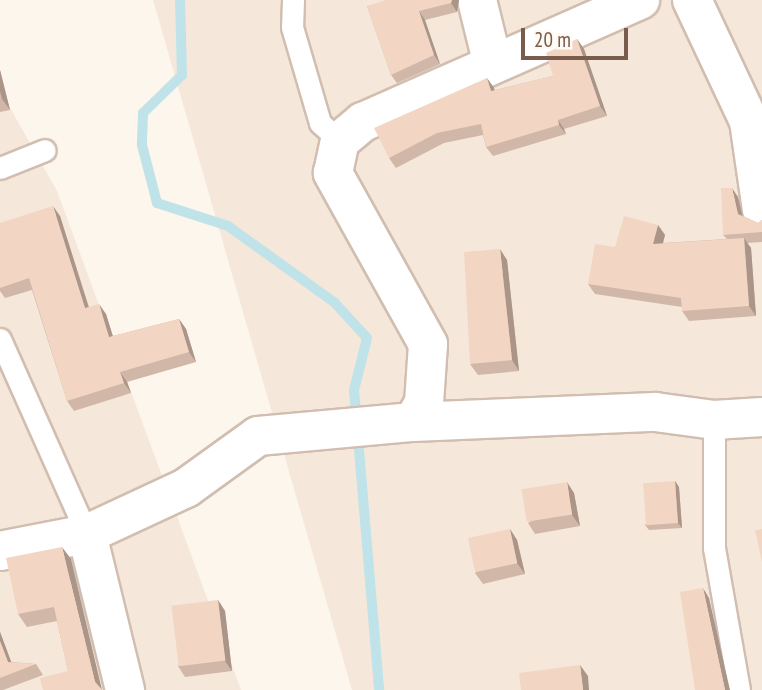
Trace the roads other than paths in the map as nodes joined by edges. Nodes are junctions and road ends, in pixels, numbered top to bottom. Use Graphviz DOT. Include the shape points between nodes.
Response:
graph roads {
  1 [pos="293,0"];
  2 [pos="477,0"];
  3 [pos="640,0"];
  4 [pos="692,0"];
  5 [pos="492,61"];
  6 [pos="340,141"];
  7 [pos="45,150"];
  8 [pos="0,168"];
  9 [pos="762,210"];
  10 [pos="0,339"];
  11 [pos="762,417"];
  12 [pos="714,420"];
  13 [pos="413,422"];
  14 [pos="87,534"];
  15 [pos="0,551"];
  16 [pos="125,690"];
  17 [pos="739,690"];
  1 -- 6 [label="lane" via="292,27 320,123"];
  2 -- 5 [label="street"];
  3 -- 5 [label="street"];
  4 -- 9 [label="street" via="749,121"];
  5 -- 6 [label="street" via="363,122"];
  6 -- 13 [label="street" via="333,173 428,344 424,403"];
  7 -- 8 [label="lane"];
  10 -- 14 [label="lane"];
  11 -- 12 [label="street"];
  12 -- 13 [label="street" via="655,412"];
  12 -- 17 [label="lane" via="714,548"];
  13 -- 14 [label="street" via="258,436 186,488"];
  14 -- 15 [label="street"];
  14 -- 16 [label="street"];
}
